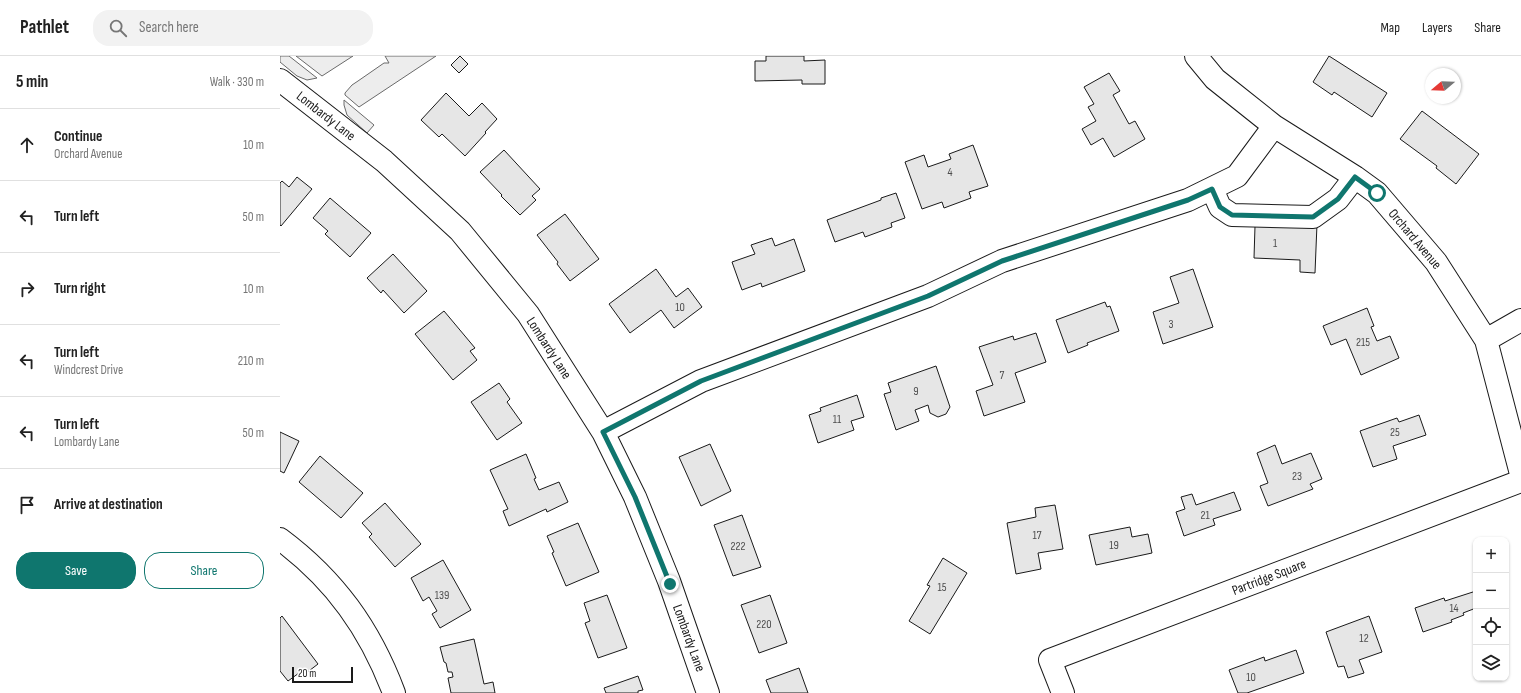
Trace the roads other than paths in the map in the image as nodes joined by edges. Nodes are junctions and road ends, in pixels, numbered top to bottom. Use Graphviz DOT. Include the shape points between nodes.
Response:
graph roads {
  1 [pos="1196,56"];
  2 [pos="280,80"];
  3 [pos="1274,126"];
  4 [pos="1355,177"];
  5 [pos="1212,189"];
  6 [pos="1521,320"];
  7 [pos="1486,340"];
  8 [pos="603,432"];
  9 [pos="1521,474"];
  10 [pos="1521,481"];
  11 [pos="280,539"];
  12 [pos="394,693"];
  13 [pos="708,693"];
  14 [pos="1063,693"];
  1 -- 3 [label="street, Orchard Avenue" via="1215,79"];
  2 -- 8 [label="street, Lombardy Lane" via="384,161 460,231 528,314"];
  3 -- 4 [label="street, Orchard Avenue"];
  3 -- 5 [label="street" via="1237,176"];
  4 -- 5 [label="street" via="1338,199 1313,217 1232,215 1220,207"];
  4 -- 7 [label="street, Orchard Avenue" via="1377,193 1436,262"];
  5 -- 8 [label="street" via="1188,200 1002,261 928,296 701,381"];
  6 -- 7 [label="street"];
  7 -- 9 [label="street, Orchard Avenue"];
  8 -- 13 [label="street, Lombardy Lane" via="651,536"];
  10 -- 14 [label="street, Partridge Square" via="1050,660"];
  11 -- 12 [label="street" via="316,569 345,600 372,643"];
}
